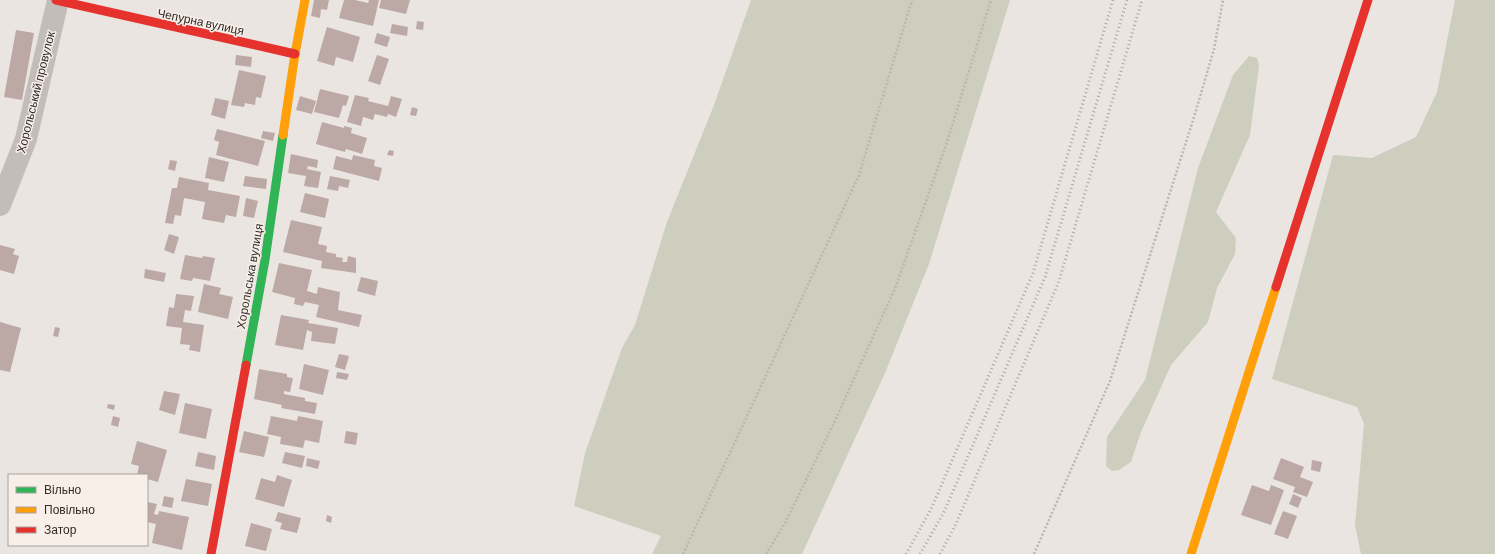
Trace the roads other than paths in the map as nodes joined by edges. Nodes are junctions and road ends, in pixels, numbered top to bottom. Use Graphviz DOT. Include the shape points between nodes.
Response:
graph roads {
  1 [pos="57,0"];
  2 [pos="305,0"];
  3 [pos="1368,0"];
  4 [pos="295,54"];
  5 [pos="0,204"];
  6 [pos="211,554"];
  7 [pos="1191,554"];
  1 -- 4 [label="street, Чепурна вулиця"];
  1 -- 5 [label="street, Хорольський провулок" via="26,139"];
  2 -- 4 [label="street, Хорольська вулиця"];
  3 -- 7 [label="street"];
  4 -- 6 [label="street, Хорольська вулиця" via="265,260"];
}
